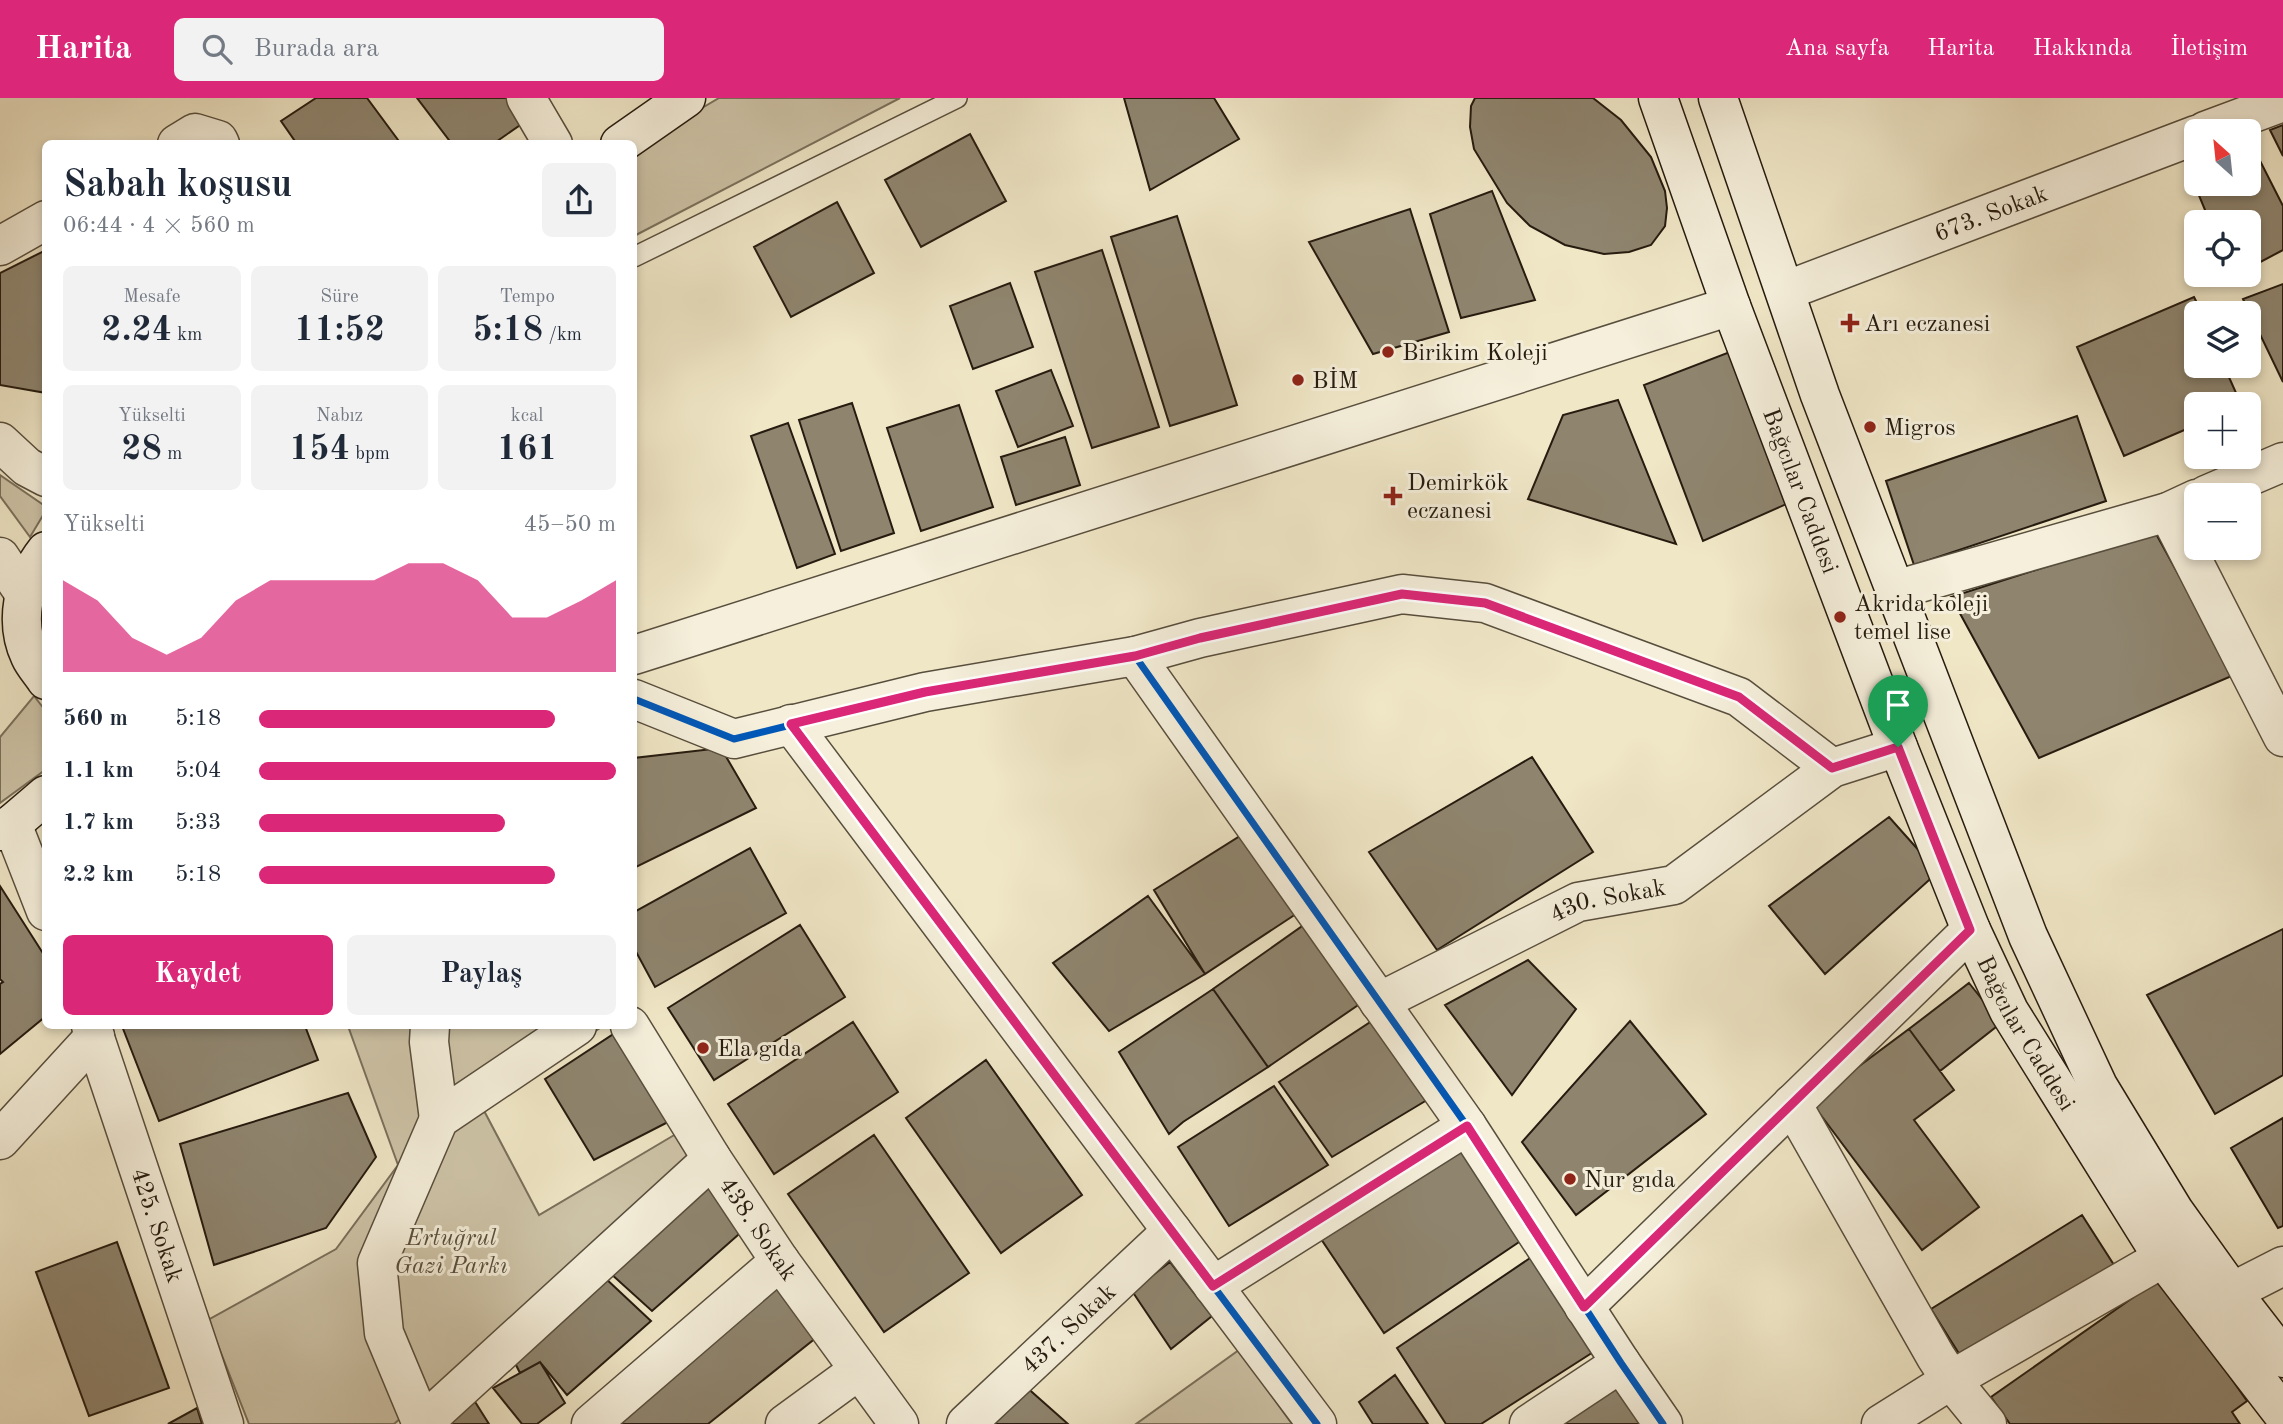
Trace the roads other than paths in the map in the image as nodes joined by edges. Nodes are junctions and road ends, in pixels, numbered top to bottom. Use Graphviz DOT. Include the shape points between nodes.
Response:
graph roads {
  1 [pos="526,98"];
  2 [pos="686,98"];
  3 [pos="957,98"];
  4 [pos="1658,98"];
  5 [pos="1718,98"];
  6 [pos="2283,102"];
  7 [pos="2237,119"];
  8 [pos="184,140"];
  9 [pos="218,140"];
  10 [pos="551,140"];
  11 [pos="626,140"];
  12 [pos="2184,140"];
  13 [pos="42,222"];
  14 [pos="0,246"];
  15 [pos="637,256"];
  16 [pos="1785,291"];
  17 [pos="1731,306"];
  18 [pos="0,442"];
  19 [pos="2283,463"];
  20 [pos="42,475"];
  21 [pos="2235,483"];
  22 [pos="2182,505"];
  23 [pos="42,556"];
  24 [pos="0,557"];
  25 [pos="1895,590"];
  26 [pos="23,600"];
  27 [pos="0,648"];
  28 [pos="637,654"];
  29 [pos="1135,656"];
  30 [pos="42,674"];
  31 [pos="637,700"];
  32 [pos="791,724"];
  33 [pos="2283,737"];
  34 [pos="1898,747"];
  35 [pos="1832,768"];
  36 [pos="42,798"];
  37 [pos="6,828"];
  38 [pos="42,903"];
  39 [pos="1970,930"];
  40 [pos="1379,1002"];
  41 [pos="429,1029"];
  42 [pos="573,1029"];
  43 [pos="632,1029"];
  44 [pos="93,1031"];
  45 [pos="1792,1104"];
  46 [pos="439,1119"];
  47 [pos="5,1125"];
  48 [pos="1467,1126"];
  49 [pos="712,1159"];
  50 [pos="1172,1231"];
  51 [pos="2163,1258"];
  52 [pos="779,1261"];
  53 [pos="2283,1266"];
  54 [pos="1213,1286"];
  55 [pos="2232,1292"];
  56 [pos="1584,1307"];
  57 [pos="2283,1358"];
  58 [pos="1621,1363"];
  59 [pos="859,1370"];
  60 [pos="1951,1380"];
  61 [pos="2283,1414"];
  62 [pos="224,1424"];
  63 [pos="422,1424"];
  64 [pos="591,1424"];
  65 [pos="785,1424"];
  66 [pos="899,1424"];
  67 [pos="966,1424"];
  68 [pos="1317,1424"];
  69 [pos="1530,1424"];
  70 [pos="1663,1424"];
  71 [pos="1881,1424"];
  72 [pos="1987,1424"];
  1 -- 10 [label="street"];
  2 -- 11 [label="street"];
  3 -- 15 [label="lane"];
  4 -- 17 [label="street, Bağcılar Caddesi"];
  5 -- 16 [label="street, Bağcılar Caddesi"];
  6 -- 7 [label="street"];
  8 -- 9 [label="street" via="195,133"];
  12 -- 16 [label="street, 673. Sokak"];
  13 -- 14 [label="street"];
  16 -- 17 [label="street, 673. Sokak"];
  16 -- 25 [label="street, Bağcılar Caddesi"];
  17 -- 28 [label="street, 673. Sokak"];
  17 -- 34 [label="street, Bağcılar Caddesi"];
  18 -- 20 [label="street"];
  19 -- 21 [label="street"];
  22 -- 25 [label="street"];
  22 -- 33 [label="street"];
  23 -- 26 [label="street"];
  24 -- 26 [label="street"];
  25 -- 55 [label="street, Bağcılar Caddesi" via="2028,936 2098,1086 2174,1211"];
  26 -- 27 [label="street"];
  26 -- 30 [label="street" via="23,632 30,656"];
  29 -- 32 [label="street" via="925,692"];
  29 -- 35 [label="street" via="1402,594 1485,603 1739,697"];
  29 -- 40 [label="street"];
  31 -- 32 [label="street" via="734,739"];
  32 -- 50 [label="street"];
  34 -- 35 [label="street, 430. Sokak"];
  34 -- 39 [label="street, Bağcılar Caddesi"];
  35 -- 40 [label="street, 430. Sokak" via="1674,885 1578,902"];
  36 -- 37 [label="street"];
  37 -- 38 [label="street"];
  39 -- 45 [label="street"];
  39 -- 51 [label="street, Bağcılar Caddesi" via="2009,1012"];
  40 -- 48 [label="street"];
  41 -- 46 [label="street"];
  42 -- 46 [label="street"];
  43 -- 49 [label="street, 438. Sokak"];
  44 -- 47 [label="street"];
  44 -- 62 [label="street, 425. Sokak"];
  45 -- 56 [label="street"];
  45 -- 60 [label="street"];
  46 -- 63 [label="street" via="377,1263 384,1333"];
  48 -- 54 [label="street"];
  48 -- 56 [label="street"];
  49 -- 52 [label="street, 438. Sokak"];
  49 -- 63 [label="street"];
  50 -- 54 [label="street"];
  50 -- 67 [label="street, 437. Sokak"];
  51 -- 60 [label="street"];
  51 -- 61 [label="street, Bağcılar Caddesi"];
  52 -- 59 [label="street, 438. Sokak"];
  52 -- 64 [label="street"];
  53 -- 55 [label="street"];
  54 -- 68 [label="street"];
  55 -- 57 [label="street, Bağcılar Caddesi"];
  56 -- 58 [label="street"];
  58 -- 69 [label="street"];
  58 -- 70 [label="street"];
  59 -- 65 [label="street"];
  59 -- 66 [label="street, 438. Sokak"];
  60 -- 71 [label="street"];
  60 -- 72 [label="street"];
}
